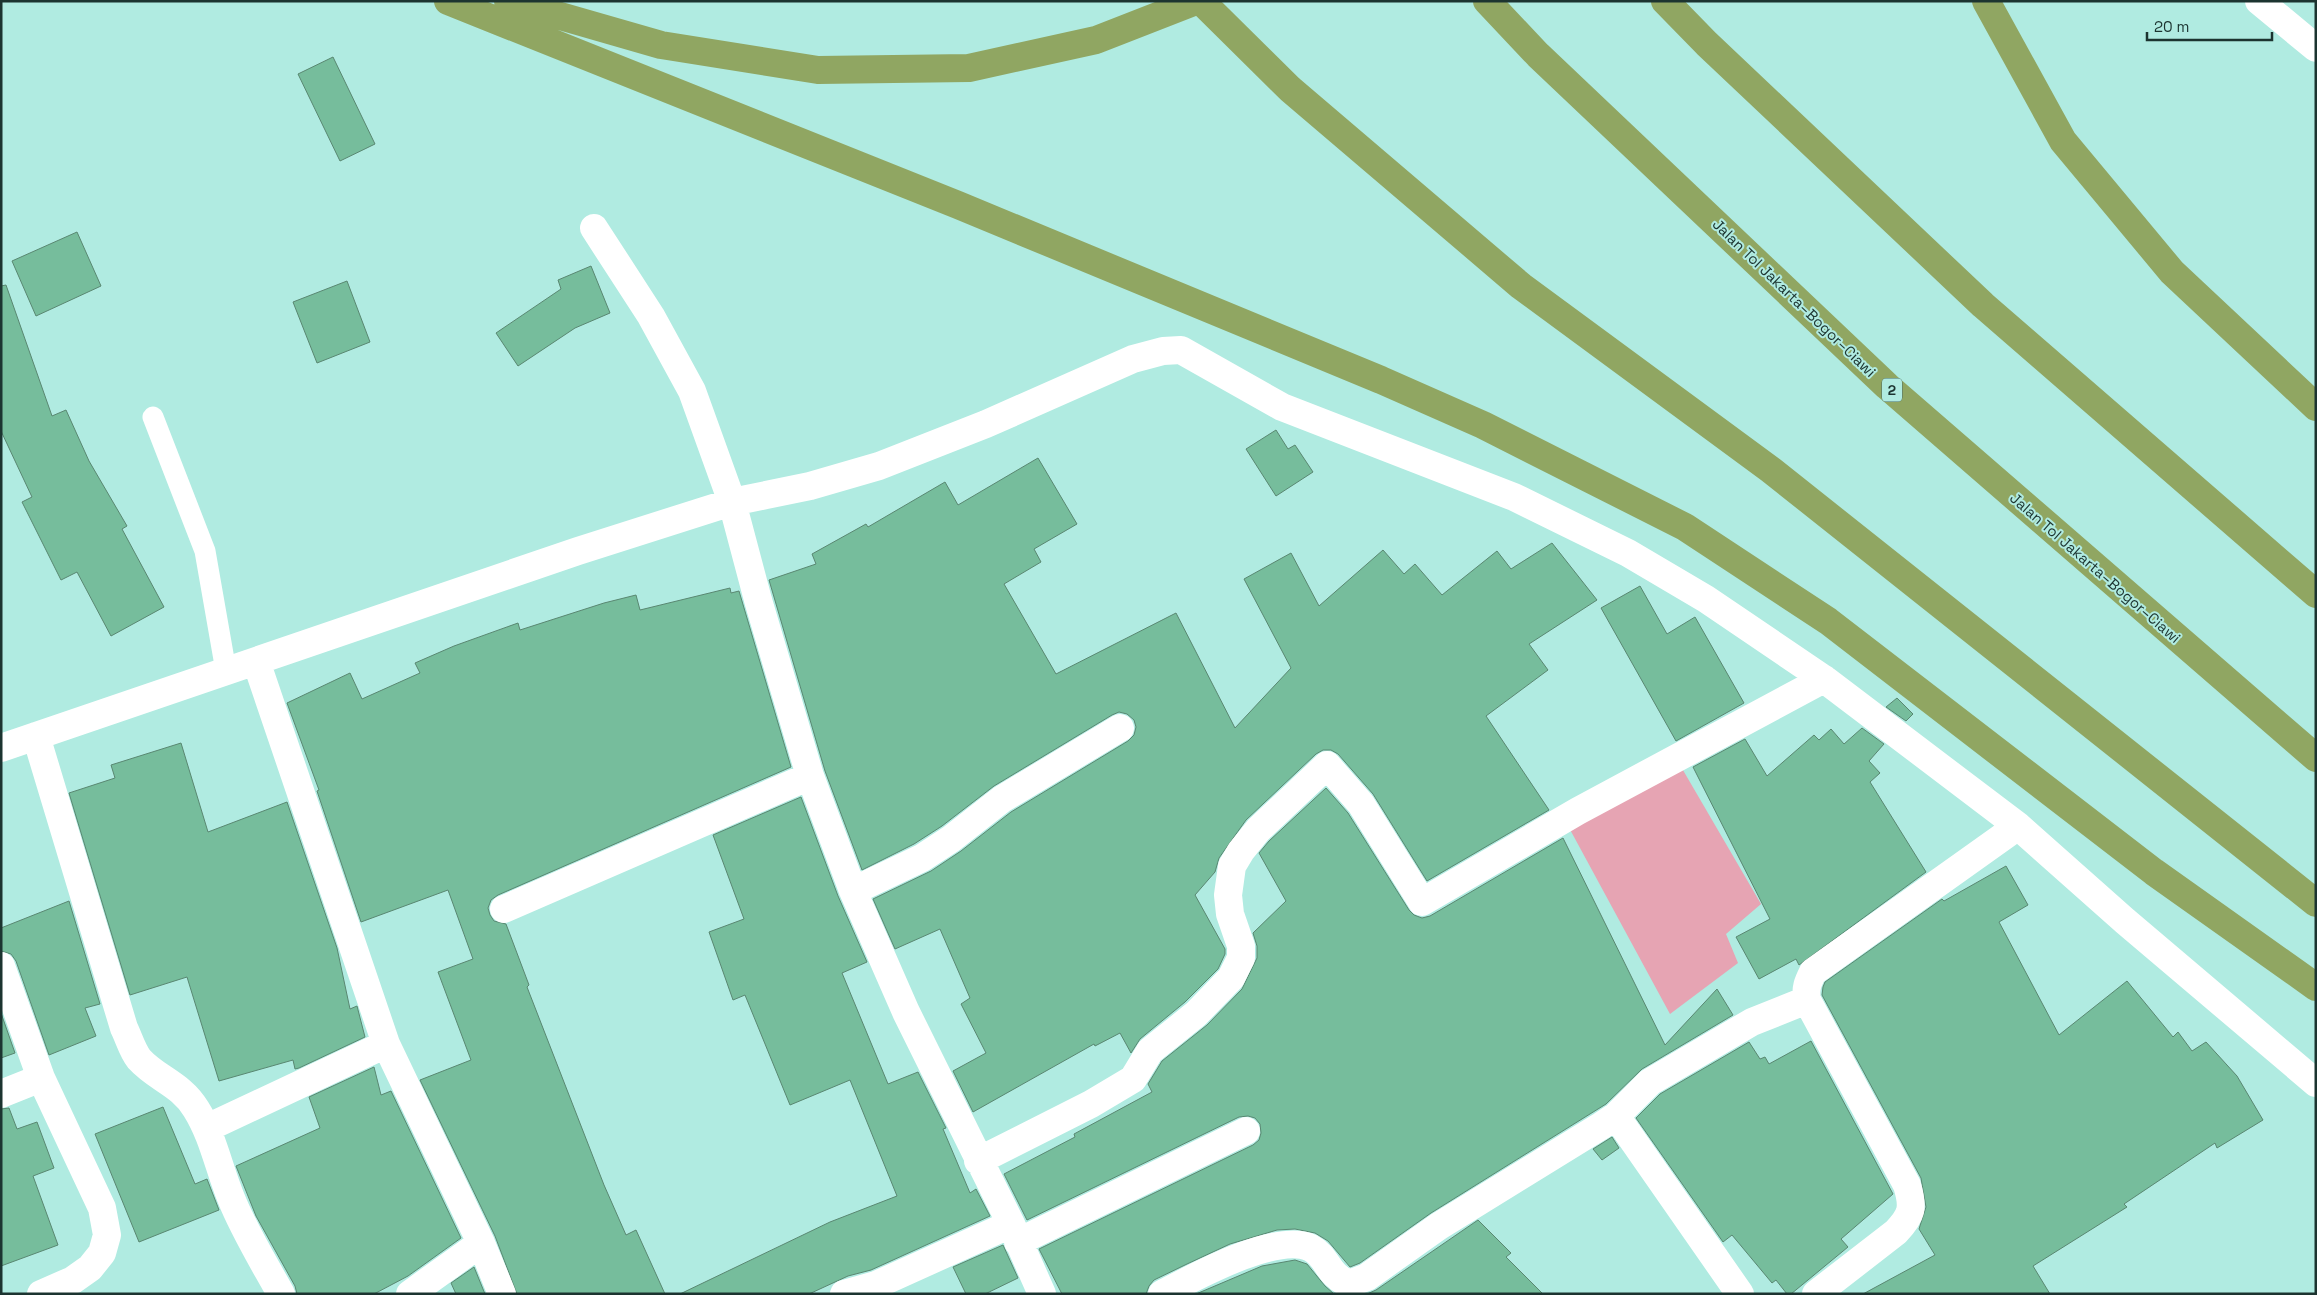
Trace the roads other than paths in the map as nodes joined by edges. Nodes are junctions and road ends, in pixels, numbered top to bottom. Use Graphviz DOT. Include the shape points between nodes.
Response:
graph roads {
  1 [pos="448,1"];
  2 [pos="508,1"];
  3 [pos="1196,1"];
  4 [pos="1201,1"];
  5 [pos="1487,1"];
  6 [pos="1665,1"];
  7 [pos="1681,1"];
  8 [pos="1986,1"];
  9 [pos="2259,1"];
  10 [pos="1707,44"];
  11 [pos="2316,48"];
  12 [pos="594,228"];
  13 [pos="2316,407"];
  14 [pos="154,418"];
  15 [pos="732,502"];
  16 [pos="2316,594"];
  17 [pos="256,661"];
  18 [pos="226,671"];
  19 [pos="1824,679"];
  20 [pos="1120,728"];
  21 [pos="36,736"];
  22 [pos="1,748"];
  23 [pos="2316,758"];
  24 [pos="810,776"];
  25 [pos="2018,826"];
  26 [pos="853,891"];
  27 [pos="2316,903"];
  28 [pos="504,909"];
  29 [pos="1,966"];
  30 [pos="2316,987"];
  31 [pos="1807,1000"];
  32 [pos="386,1044"];
  33 [pos="41,1078"];
  34 [pos="2316,1083"];
  35 [pos="1,1094"];
  36 [pos="1616,1116"];
  37 [pos="207,1128"];
  38 [pos="1246,1131"];
  39 [pos="978,1161"];
  40 [pos="1014,1233"];
  41 [pos="481,1243"];
  42 [pos="1339,1286"];
  43 [pos="41,1294"];
  44 [pos="281,1294"];
  45 [pos="410,1294"];
  46 [pos="502,1294"];
  47 [pos="844,1294"];
  48 [pos="1042,1294"];
  49 [pos="1162,1294"];
  50 [pos="1740,1294"];
  51 [pos="1816,1294"];
  1 -- 30 [label="highway" via="958,205 1381,380 1483,424 1693,532 1828,620 2154,872"];
  2 -- 3 [label="highway" via="661,44 818,70 969,68 1096,40"];
  4 -- 27 [label="highway" via="1290,89 1521,286 1771,470"];
  5 -- 23 [label="highway, Jalan Tol Jakarta–Bogor–Ciawi / 2" via="1538,55 1887,386"];
  6 -- 10 [label="highway"];
  7 -- 10 [label="highway"];
  8 -- 13 [label="highway" via="2063,141 2172,272"];
  9 -- 11 [label="street"];
  10 -- 16 [label="highway" via="1983,305"];
  12 -- 15 [label="street" via="664,338 692,391"];
  14 -- 18 [label="lane" via="204,551"];
  15 -- 17 [label="street"];
  15 -- 19 [label="street" via="810,486 879,466 986,424 1133,359 1181,350 1282,407 1514,497 1628,553 1706,599"];
  15 -- 24 [label="street"];
  17 -- 18 [label="street"];
  17 -- 32 [label="street"];
  18 -- 21 [label="street"];
  19 -- 25 [label="street"];
  19 -- 39 [label="street" via="1578,811 1422,902 1361,804 1327,765 1258,830 1232,866 1228,895 1241,958 1231,978 1196,1014 1150,1051 1133,1079"];
  20 -- 26 [label="street" via="1002,799 922,858"];
  21 -- 22 [label="street"];
  21 -- 37 [label="street" via="130,1040 139,1058 187,1097"];
  24 -- 26 [label="street"];
  24 -- 28 [label="street"];
  25 -- 31 [label="street" via="1813,972 1805,991"];
  25 -- 34 [label="street"];
  26 -- 39 [label="street" via="906,1012"];
  29 -- 33 [label="street"];
  31 -- 36 [label="street" via="1752,1022 1650,1082"];
  31 -- 51 [label="street" via="1906,1185 1911,1208 1907,1220 1896,1232"];
  32 -- 37 [label="street"];
  32 -- 41 [label="street"];
  33 -- 35 [label="street"];
  33 -- 43 [label="street" via="102,1208 107,1235 102,1253 90,1268 73,1280"];
  36 -- 42 [label="street" via="1439,1226 1367,1277"];
  36 -- 50 [label="street"];
  37 -- 44 [label="street" via="232,1201"];
  38 -- 40 [label="street"];
  39 -- 40 [label="street"];
  40 -- 47 [label="street"];
  40 -- 48 [label="street"];
  41 -- 45 [label="street"];
  41 -- 46 [label="street"];
  42 -- 49 [label="street" via="1322,1258 1310,1248 1292,1245 1270,1247 1219,1265"];
}
